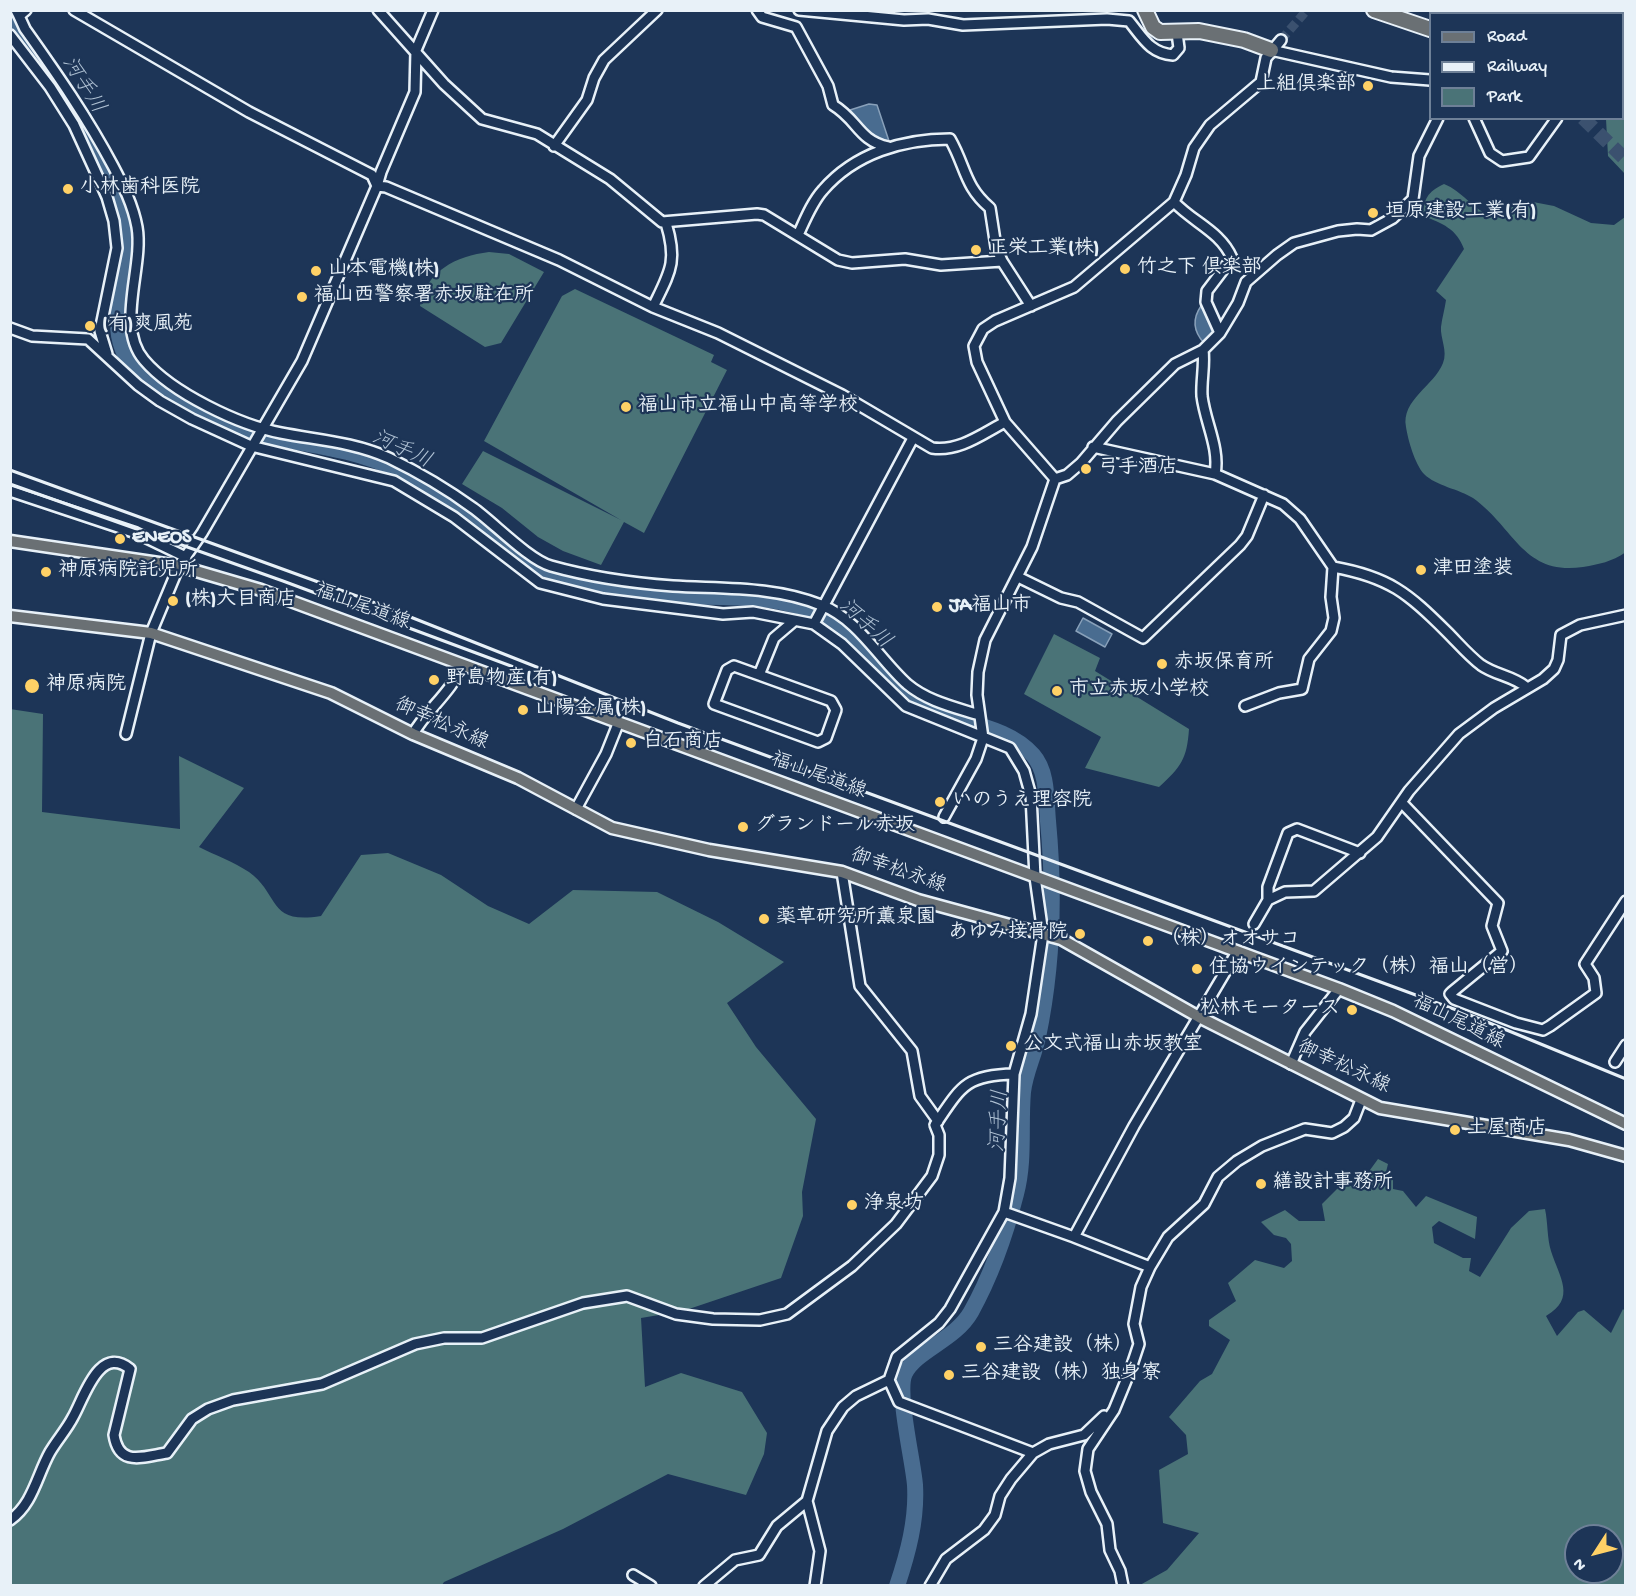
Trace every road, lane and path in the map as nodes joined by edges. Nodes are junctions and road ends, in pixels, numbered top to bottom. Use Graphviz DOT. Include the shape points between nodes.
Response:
graph roads {
  1 [pos="74,10"];
  2 [pos="378,10"];
  3 [pos="433,10"];
  4 [pos="657,10"];
  5 [pos="757,10"];
  6 [pos="799,10"];
  7 [pos="1374,10"];
  8 [pos="1400,10"];
  9 [pos="20,12"];
  10 [pos="1149,14"];
  11 [pos="904,15"];
  12 [pos="1429,20"];
  13 [pos="1429,28"];
  14 [pos="1177,33"];
  15 [pos="10,35"];
  16 [pos="1276,45"];
  17 [pos="416,50"];
  18 [pos="1429,80"];
  19 [pos="1437,120"];
  20 [pos="1475,120"];
  21 [pos="1556,120"];
  22 [pos="554,146"];
  23 [pos="888,147"];
  24 [pos="377,186"];
  25 [pos="1174,202"];
  26 [pos="666,223"];
  27 [pos="798,235"];
  28 [pos="1002,261"];
  29 [pos="1031,306"];
  30 [pos="652,307"];
  31 [pos="10,328"];
  32 [pos="1220,333"];
  33 [pos="1203,350"];
  34 [pos="107,354"];
  35 [pos="1005,422"];
  36 [pos="261,429"];
  37 [pos="913,438"];
  38 [pos="252,444"];
  39 [pos="1093,447"];
  40 [pos="1215,474"];
  41 [pos="1055,479"];
  42 [pos="10,491"];
  43 [pos="1264,495"];
  44 [pos="10,540"];
  45 [pos="186,557"];
  46 [pos="179,566"];
  47 [pos="1333,567"];
  48 [pos="1018,577"];
  49 [pos="822,607"];
  50 [pos="1626,615"];
  51 [pos="10,616"];
  52 [pos="794,621"];
  53 [pos="815,623"];
  54 [pos="151,633"];
  55 [pos="462,665"];
  56 [pos="759,675"];
  57 [pos="1526,687"];
  58 [pos="1245,706"];
  59 [pos="979,717"];
  60 [pos="618,724"];
  61 [pos="126,734"];
  62 [pos="413,734"];
  63 [pos="983,736"];
  64 [pos="1402,803"];
  65 [pos="576,809"];
  66 [pos="944,817"];
  67 [pos="1360,853"];
  68 [pos="842,872"];
  69 [pos="1038,878"];
  70 [pos="1268,900"];
  71 [pos="1626,901"];
  72 [pos="1254,924"];
  73 [pos="1049,936"];
  74 [pos="1237,952"];
  75 [pos="1340,989"];
  76 [pos="1199,1017"];
  77 [pos="1626,1045"];
  78 [pos="1615,1062"];
  79 [pos="1291,1064"];
  80 [pos="1014,1074"];
  81 [pos="1361,1100"];
  82 [pos="938,1121"];
  83 [pos="1626,1124"];
  84 [pos="1626,1156"];
  85 [pos="1006,1212"];
  86 [pos="1074,1237"];
  87 [pos="1150,1267"];
  88 [pos="889,1380"];
  89 [pos="1114,1410"];
  90 [pos="1034,1453"];
  91 [pos="807,1501"];
  92 [pos="10,1520"];
  93 [pos="633,1575"];
  94 [pos="651,1586"];
  95 [pos="704,1586"];
  96 [pos="815,1586"];
  97 [pos="930,1586"];
  98 [pos="1123,1586"];
  1 -- 24 [label="street" via="249,112 372,175"];
  2 -- 17 [label="street"];
  3 -- 17 [label="street"];
  4 -- 22 [label="street" via="604,60 586,100"];
  5 -- 23 [label="street" via="762,17 796,27 828,86 833,105 871,143"];
  6 -- 11 [label="street"];
  7 -- 13 [label="highway"];
  8 -- 12 [label="highway"];
  9 -- 36 [label="street" via="25,29 84,112 131,204 138,229 131,333 137,350 168,381"];
  10 -- 14 [label="highway" via="1160,32"];
  11 -- 14 [label="street" via="963,25 1129,21 1144,42 1160,54 1173,55 1179,48"];
  14 -- 16 [label="highway" via="1199,31"];
  15 -- 34 [label="street" via="74,125 107,196 117,248 100,331"];
  16 -- 18 [label="street" via="1391,77"];
  16 -- 25 [label="street" via="1266,58 1261,82 1210,125 1194,148"];
  17 -- 22 [label="street" via="444,84 482,118 537,134"];
  17 -- 24 [label="street" via="415,92"];
  19 -- 32 [label="street" via="1419,156 1413,199 1380,227 1338,231 1294,243 1246,282"];
  20 -- 21 [label="street" via="1490,153 1502,161 1529,157"];
  22 -- 26 [label="street" via="610,179 647,212"];
  23 -- 27 [label="street" via="871,154 823,189"];
  23 -- 28 [label="street" via="923,139 950,140 960,156 968,183 990,208"];
  24 -- 30 [label="street" via="559,260"];
  24 -- 36 [label="street" via="302,361"];
  25 -- 29 [label="street" via="1074,287"];
  25 -- 32 [label="street" via="1218,235 1232,258 1207,291 1206,302"];
  26 -- 27 [label="street" via="757,214"];
  26 -- 30 [label="street" via="673,261"];
  27 -- 28 [label="street" via="838,260 852,263 905,259 959,265"];
  28 -- 29 [label="street"];
  29 -- 35 [label="street" via="983,329 974,345 977,362"];
  30 -- 37 [label="street" via="718,333 832,389"];
  31 -- 34 [label="street" via="32,336 88,339"];
  32 -- 33 [label="street"];
  33 -- 39 [label="street" via="1175,364"];
  33 -- 40 [label="street" via="1202,393 1218,460"];
  34 -- 38 [label="street" via="160,401"];
  35 -- 37 [label="street" via="946,450"];
  35 -- 41 [label="street"];
  36 -- 38 [label="street"];
  36 -- 49 [label="street" via="343,443 387,457 473,507 549,566 673,586 739,587"];
  37 -- 49 [label="street"];
  38 -- 45 [label="street"];
  38 -- 52 [label="street" via="394,481 454,517 540,583 603,599 723,614 753,612"];
  39 -- 40 [label="street"];
  39 -- 41 [label="street" via="1067,475"];
  40 -- 43 [label="street"];
  41 -- 48 [label="street"];
  42 -- 45 [label="street" via="136,533"];
  43 -- 47 [label="street" via="1283,504 1300,519"];
  43 -- 48 [label="street" via="1240,545 1143,638 1078,602"];
  44 -- 46 [label="main road, 福山尾道線"];
  45 -- 46 [label="street"];
  46 -- 54 [label="street"];
  46 -- 55 [label="main road, 福山尾道線" via="261,590"];
  47 -- 57 [label="street" via="1365,572 1400,590 1479,664"];
  47 -- 58 [label="street" via="1331,631 1309,659 1302,689"];
  48 -- 59 [label="street" via="985,640 978,672"];
  49 -- 53 [label="street"];
  49 -- 59 [label="street" via="869,641 918,692"];
  50 -- 57 [label="street" via="1569,629 1561,635 1554,669"];
  51 -- 54 [label="main road, 御幸松永線"];
  52 -- 53 [label="street"];
  52 -- 56 [label="street" via="774,638"];
  53 -- 63 [label="street" via="906,706"];
  54 -- 61 [label="street"];
  54 -- 62 [label="main road, 御幸松永線" via="331,693"];
  55 -- 60 [label="main road, 福山尾道線"];
  55 -- 62 [label="street"];
  56 -- 56 [label="street" via="831,701 836,710 826,738 818,742 714,704 727,670 734,666"];
  57 -- 64 [label="street" via="1459,734"];
  59 -- 63 [label="street"];
  60 -- 65 [label="street"];
  60 -- 69 [label="main road, 福山尾道線"];
  62 -- 65 [label="main road, 御幸松永線" via="518,778"];
  63 -- 66 [label="street" via="976,759"];
  63 -- 69 [label="street" via="1010,748 1024,771 1031,796"];
  64 -- 67 [label="street"];
  64 -- 71 [label="street" via="1498,903 1492,926 1503,951 1450,994 1463,1004 1543,1030 1550,1026 1596,993 1594,978 1585,964"];
  65 -- 68 [label="main road, 御幸松永線" via="612,828 635,834"];
  67 -- 70 [label="street" via="1314,891 1285,892"];
  67 -- 70 [label="street" via="1297,829 1288,833 1268,887"];
  68 -- 73 [label="main road, 御幸松永線" via="918,900"];
  68 -- 82 [label="street" via="860,986 912,1051 920,1096"];
  69 -- 73 [label="street"];
  69 -- 74 [label="main road, 福山尾道線"];
  70 -- 72 [label="street"];
  73 -- 76 [label="main road, 御幸松永線"];
  73 -- 80 [label="street"];
  74 -- 75 [label="main road, 福山尾道線"];
  74 -- 76 [label="street"];
  75 -- 79 [label="street" via="1305,1032"];
  75 -- 83 [label="main road, 福山尾道線"];
  76 -- 79 [label="main road, 御幸松永線"];
  76 -- 86 [label="street"];
  77 -- 78 [label="street"];
  79 -- 81 [label="main road, 御幸松永線"];
  80 -- 82 [label="street" via="978,1077 949,1103"];
  80 -- 85 [label="street"];
  81 -- 84 [label="main road, 御幸松永線" via="1380,1108 1487,1124"];
  81 -- 87 [label="street" via="1354,1118 1338,1130 1305,1129 1237,1161 1218,1177 1204,1204 1168,1237"];
  82 -- 92 [label="street" via="935,1125 939,1155 933,1176 896,1224 852,1266 787,1314 760,1320 713,1319 676,1314 627,1296 583,1303 482,1338 444,1338 415,1344 322,1384 233,1400 192,1419 167,1453 130,1458 122,1456 115,1446 114,1435 130,1369 110,1363 94,1374 73,1418 50,1452 28,1501"];
  85 -- 86 [label="street"];
  85 -- 88 [label="street" via="950,1309 897,1357"];
  86 -- 87 [label="street"];
  87 -- 89 [label="street" via="1141,1287 1134,1324 1139,1344"];
  88 -- 90 [label="street" via="899,1402"];
  88 -- 91 [label="street" via="843,1407 827,1431"];
  89 -- 90 [label="street" via="1084,1435 1049,1444"];
  89 -- 98 [label="street" via="1088,1449 1086,1471 1090,1492 1107,1524 1110,1550"];
  90 -- 97 [label="street" via="1000,1496 995,1515 984,1530 946,1559"];
  91 -- 95 [label="street" via="777,1526 759,1555 735,1560"];
  91 -- 96 [label="street" via="820,1551"];
  93 -- 94 [label="street"];
}
